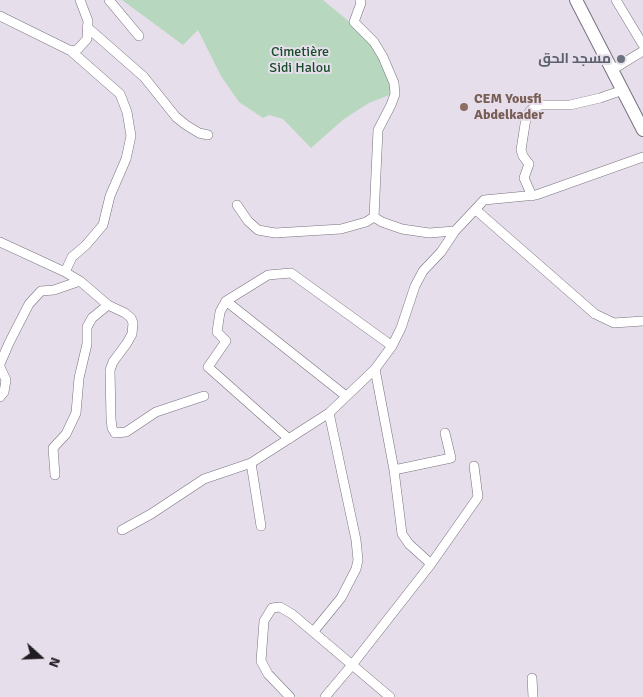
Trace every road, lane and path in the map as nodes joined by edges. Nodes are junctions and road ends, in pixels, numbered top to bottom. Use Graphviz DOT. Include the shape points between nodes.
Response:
graph roads {
  1 [pos="80,0"];
  2 [pos="109,0"];
  3 [pos="360,0"];
  4 [pos="576,0"];
  5 [pos="616,0"];
  6 [pos="0,16"];
  7 [pos="87,27"];
  8 [pos="139,36"];
  9 [pos="643,45"];
  10 [pos="71,51"];
  11 [pos="643,51"];
  12 [pos="612,70"];
  13 [pos="623,90"];
  14 [pos="643,130"];
  15 [pos="208,135"];
  16 [pos="643,157"];
  17 [pos="532,196"];
  18 [pos="237,205"];
  19 [pos="476,210"];
  20 [pos="374,217"];
  21 [pos="455,232"];
  22 [pos="0,242"];
  23 [pos="65,272"];
  24 [pos="80,282"];
  25 [pos="226,301"];
  26 [pos="108,305"];
  27 [pos="643,321"];
  28 [pos="392,346"];
  29 [pos="0,366"];
  30 [pos="375,368"];
  31 [pos="204,396"];
  32 [pos="346,396"];
  33 [pos="0,397"];
  34 [pos="329,413"];
  35 [pos="445,433"];
  36 [pos="288,439"];
  37 [pos="251,463"];
  38 [pos="474,466"];
  39 [pos="394,470"];
  40 [pos="55,475"];
  41 [pos="261,526"];
  42 [pos="122,530"];
  43 [pos="431,564"];
  44 [pos="314,632"];
  45 [pos="352,665"];
  46 [pos="532,678"];
  47 [pos="290,697"];
  48 [pos="325,697"];
  49 [pos="390,697"];
  50 [pos="533,697"];
  1 -- 7 [label="street"];
  2 -- 8 [label="street"];
  3 -- 20 [label="street" via="354,22 374,42 394,83 391,105 378,130"];
  4 -- 12 [label="main road"];
  5 -- 9 [label="street"];
  6 -- 10 [label="street"];
  7 -- 10 [label="street" via="87,39 78,49"];
  7 -- 15 [label="street" via="144,77 181,121"];
  10 -- 23 [label="street" via="120,94 131,136 103,225 72,257"];
  11 -- 12 [label="street"];
  12 -- 13 [label="main road"];
  13 -- 14 [label="main road"];
  13 -- 17 [label="street" via="570,105 541,105 530,111 521,150 530,164 524,178"];
  16 -- 17 [label="street"];
  17 -- 19 [label="street" via="484,200"];
  18 -- 20 [label="street" via="248,222 258,230 275,233 341,229"];
  19 -- 21 [label="street"];
  19 -- 27 [label="street" via="595,314 614,323"];
  20 -- 21 [label="street" via="402,229"];
  21 -- 28 [label="street" via="419,279"];
  22 -- 23 [label="street"];
  23 -- 24 [label="street"];
  24 -- 26 [label="street"];
  24 -- 29 [label="street" via="41,291 29,304"];
  25 -- 28 [label="street" via="268,275 291,273"];
  25 -- 32 [label="street"];
  25 -- 36 [label="street" via="220,312 217,332 226,340 208,367"];
  26 -- 31 [label="street" via="125,313 133,323 132,334 110,370 111,419 115,433 126,432 156,412"];
  26 -- 40 [label="street" via="92,318 87,327 76,413 66,434 53,448"];
  28 -- 30 [label="street"];
  29 -- 33 [label="street" via="6,380"];
  30 -- 32 [label="street"];
  30 -- 39 [label="street"];
  32 -- 34 [label="street"];
  34 -- 36 [label="street"];
  34 -- 44 [label="street" via="358,560 341,598"];
  35 -- 39 [label="street" via="451,458"];
  36 -- 37 [label="street"];
  37 -- 41 [label="street"];
  37 -- 42 [label="street" via="204,478"];
  38 -- 43 [label="street" via="478,497"];
  39 -- 43 [label="street" via="402,534"];
  43 -- 45 [label="street"];
  44 -- 45 [label="street"];
  44 -- 47 [label="street" via="280,607 272,608 264,621 261,661 268,674"];
  45 -- 48 [label="street"];
  45 -- 49 [label="street"];
  46 -- 50 [label="street"];
}
